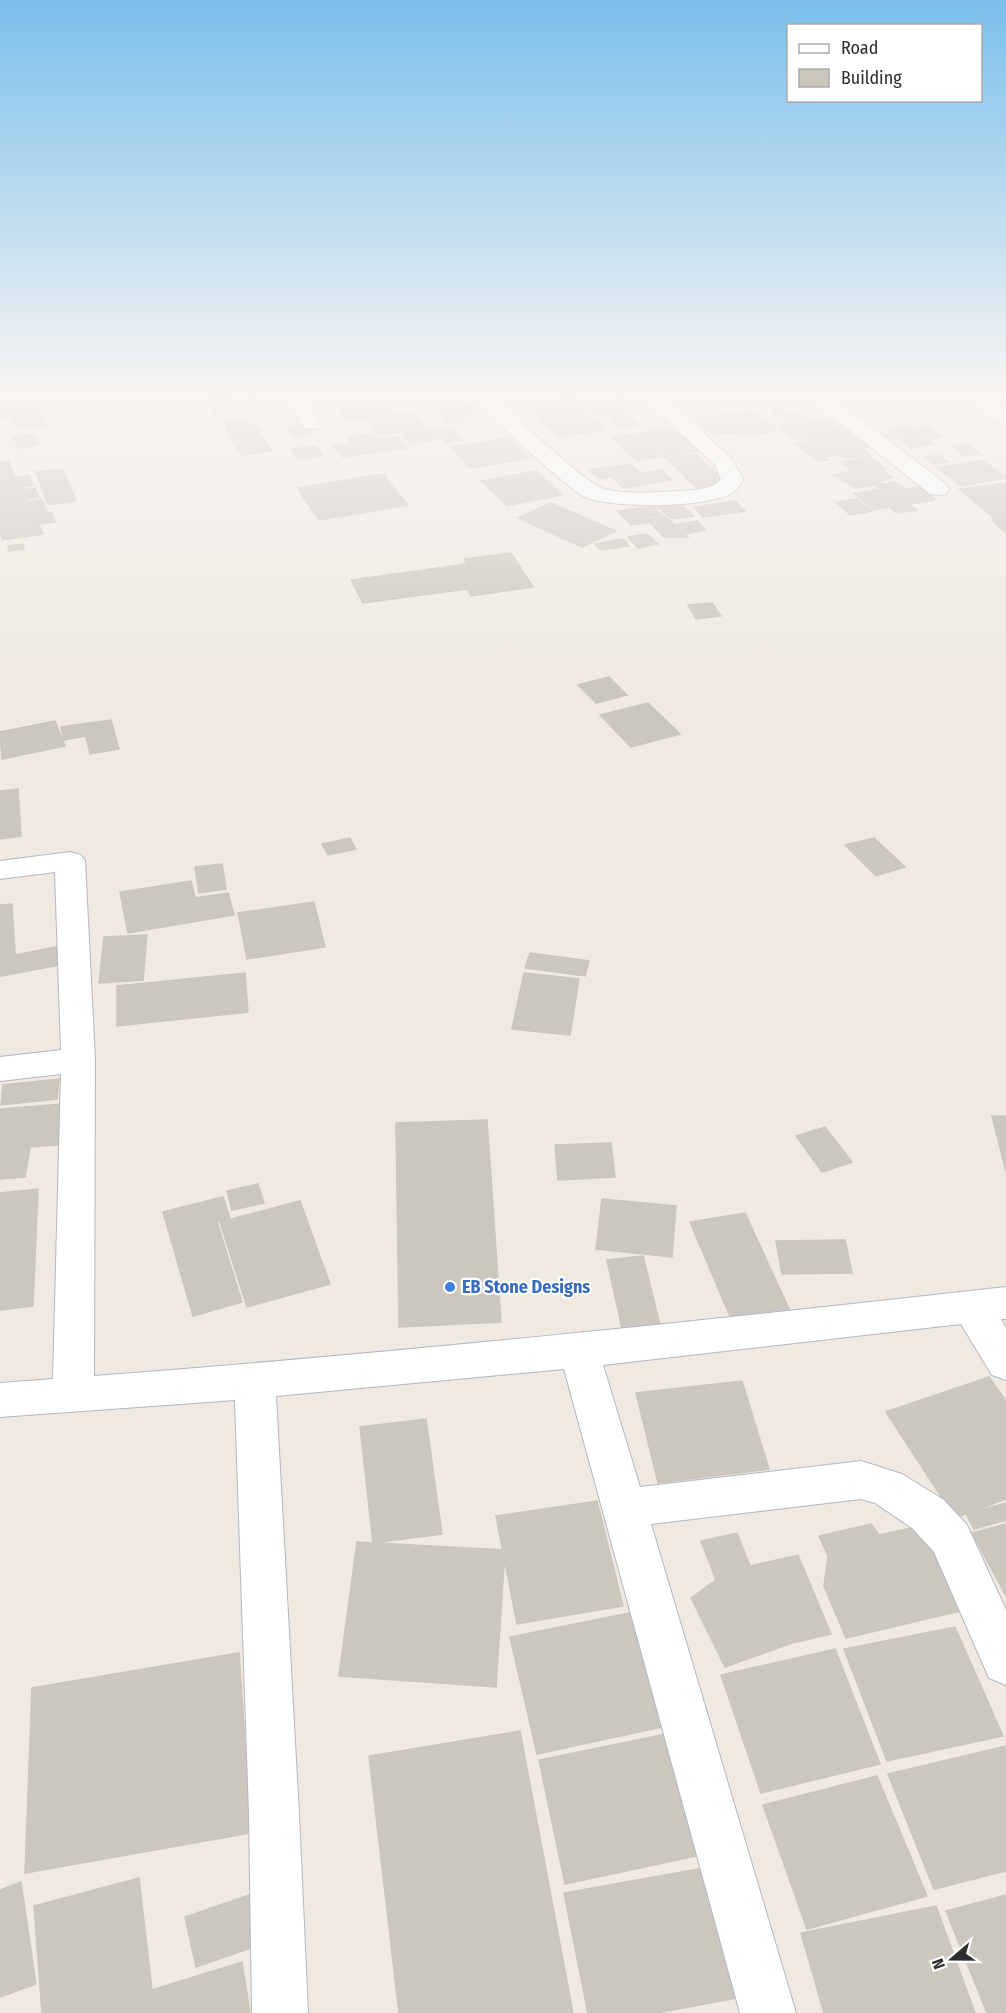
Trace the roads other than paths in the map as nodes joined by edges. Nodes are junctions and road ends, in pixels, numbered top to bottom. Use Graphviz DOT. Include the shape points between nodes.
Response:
graph roads {
  1 [pos="587,489"];
  2 [pos="724,489"];
  3 [pos="0,870"];
  4 [pos="78,1060"];
  5 [pos="0,1069"];
  6 [pos="989,1305"];
  7 [pos="579,1351"];
  8 [pos="1006,1363"];
  9 [pos="255,1381"];
  10 [pos="73,1396"];
  11 [pos="0,1400"];
  12 [pos="626,1508"];
  13 [pos="1006,1662"];
  14 [pos="280,2013"];
  15 [pos="768,2013"];
  1 -- 2 [label="street" via="601,495 644,499"];
  3 -- 4 [label="street" via="70,861"];
  4 -- 5 [label="street"];
  4 -- 10 [label="street"];
  6 -- 7 [label="street"];
  6 -- 8 [label="street"];
  7 -- 9 [label="street"];
  7 -- 12 [label="street"];
  9 -- 10 [label="street"];
  9 -- 14 [label="street"];
  10 -- 11 [label="street"];
  12 -- 13 [label="street" via="861,1480 887,1487 928,1514 951,1539"];
  12 -- 15 [label="street"];
}
